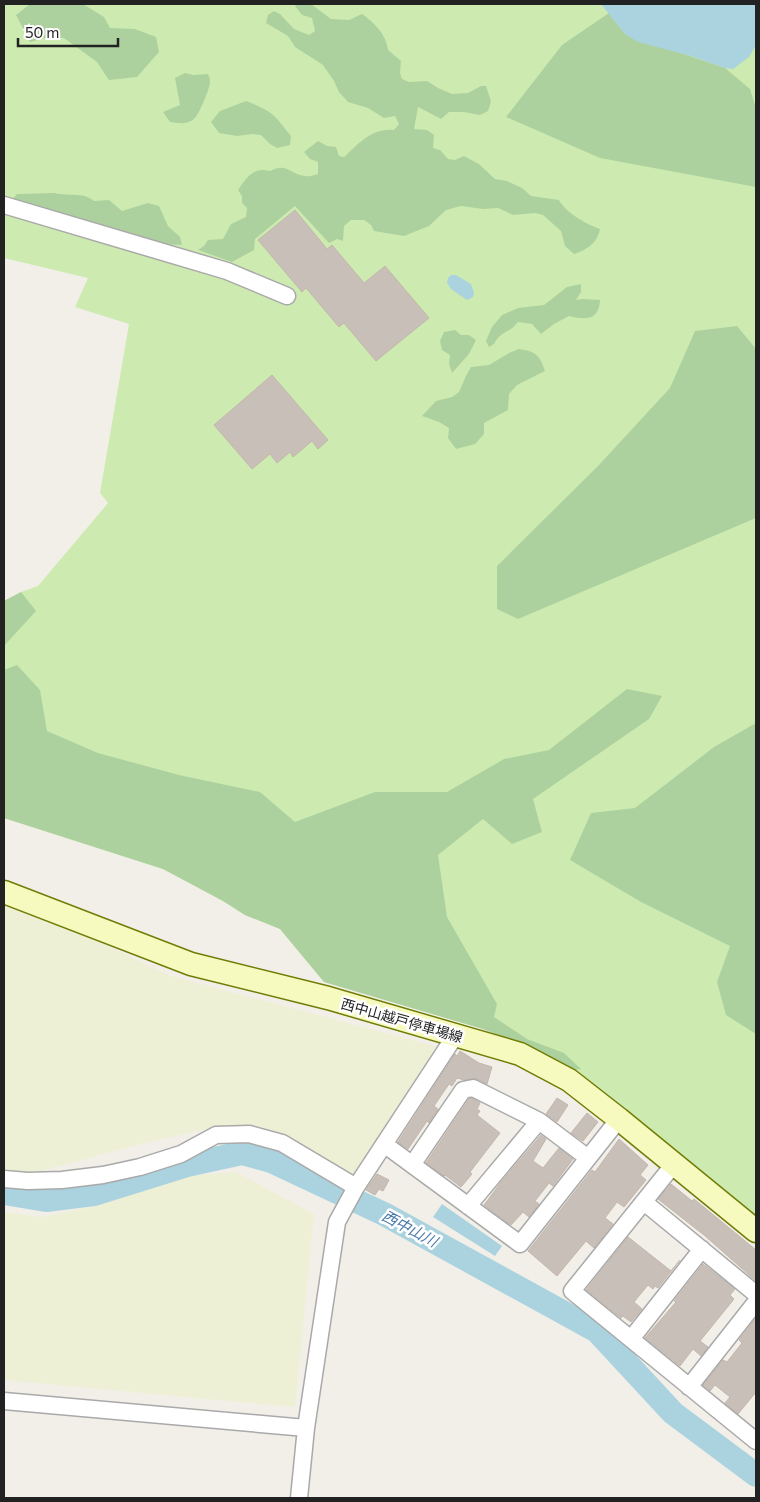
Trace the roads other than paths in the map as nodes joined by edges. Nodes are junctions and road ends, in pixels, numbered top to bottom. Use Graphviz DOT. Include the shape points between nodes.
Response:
graph roads {
  1 [pos="4,205"];
  2 [pos="287,296"];
  3 [pos="4,892"];
  4 [pos="455,1036"];
  5 [pos="620,1119"];
  6 [pos="539,1121"];
  7 [pos="384,1144"];
  8 [pos="588,1158"];
  9 [pos="674,1164"];
  10 [pos="412,1165"];
  11 [pos="4,1179"];
  12 [pos="355,1188"];
  13 [pos="644,1202"];
  14 [pos="468,1206"];
  15 [pos="756,1231"];
  16 [pos="702,1250"];
  17 [pos="756,1294"];
  18 [pos="756,1302"];
  19 [pos="631,1339"];
  20 [pos="689,1387"];
  21 [pos="4,1401"];
  22 [pos="306,1428"];
  23 [pos="754,1433"];
  24 [pos="299,1498"];
  1 -- 2 [label="street" via="227,271"];
  3 -- 4 [label="main road, 西中山越戸停車場線" via="191,964 328,998"];
  4 -- 5 [label="main road, 西中山越戸停車場線" via="520,1054 568,1080"];
  4 -- 7 [label="street"];
  5 -- 8 [label="street"];
  5 -- 9 [label="main road, 西中山越戸停車場線"];
  6 -- 8 [label="street"];
  6 -- 10 [label="street" via="473,1088 463,1090"];
  6 -- 14 [label="street"];
  7 -- 10 [label="street"];
  7 -- 12 [label="street"];
  8 -- 14 [label="street" via="520,1244"];
  9 -- 13 [label="street"];
  9 -- 15 [label="main road, 西中山越戸停車場線"];
  10 -- 14 [label="street"];
  11 -- 12 [label="street" via="62,1180 103,1175 181,1154 216,1135 249,1134 282,1143"];
  12 -- 22 [label="street" via="337,1222"];
  13 -- 16 [label="street"];
  13 -- 19 [label="street" via="572,1291"];
  16 -- 17 [label="street"];
  16 -- 19 [label="street"];
  18 -- 20 [label="street"];
  19 -- 20 [label="street"];
  20 -- 23 [label="street"];
  21 -- 22 [label="street"];
  22 -- 24 [label="street"];
}
